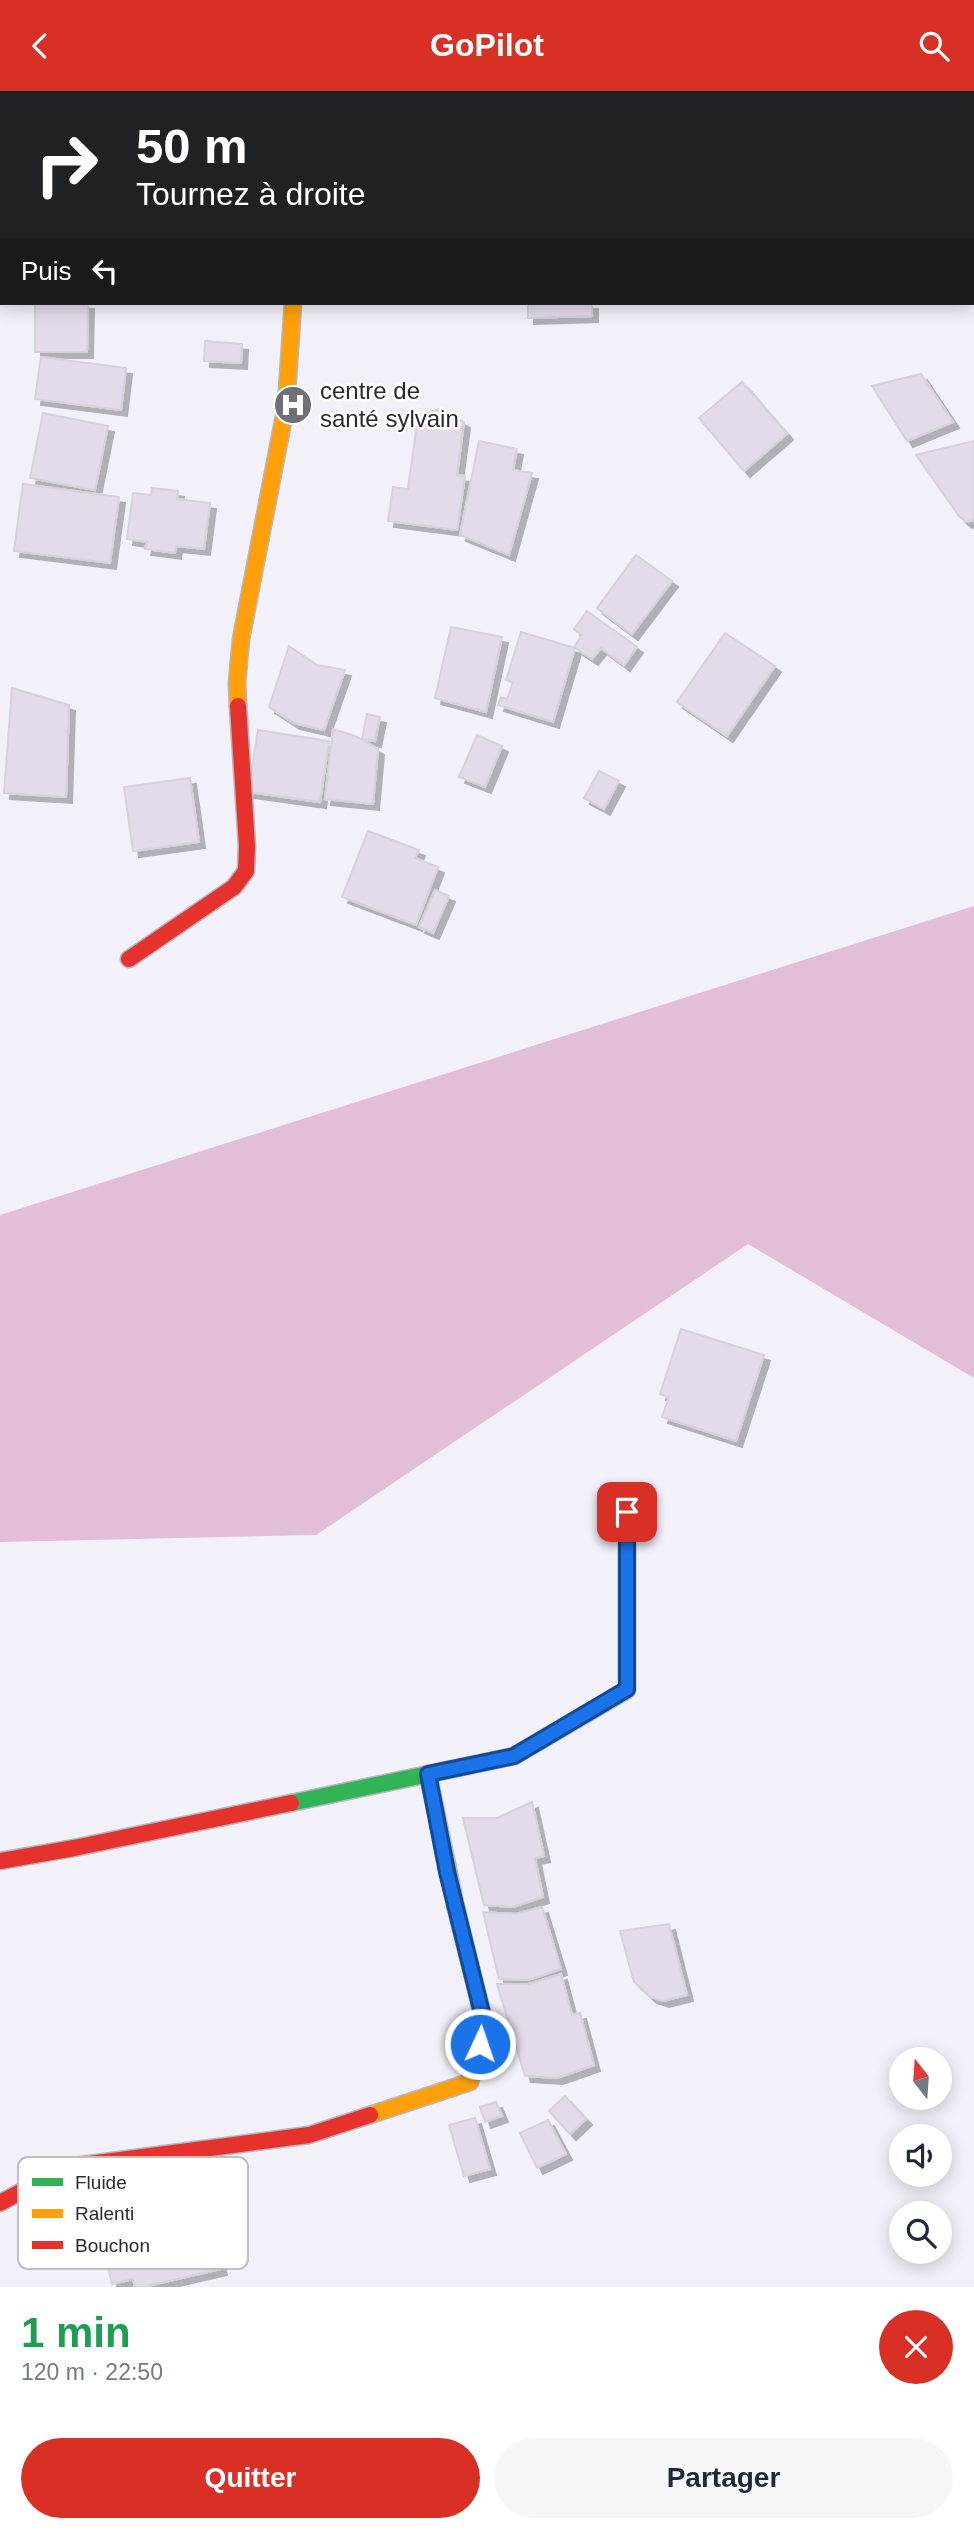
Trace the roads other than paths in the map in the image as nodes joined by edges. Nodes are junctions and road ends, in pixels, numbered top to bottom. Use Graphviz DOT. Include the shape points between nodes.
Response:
graph roads {
  1 [pos="293,305"];
  2 [pos="129,959"];
  3 [pos="627,1512"];
  4 [pos="428,1774"];
  5 [pos="0,1861"];
  6 [pos="143,2157"];
  7 [pos="18,2193"];
  8 [pos="0,2203"];
  1 -- 2 [label="street" via="286,406 241,639 237,683 246,871 234,887"];
  3 -- 4 [label="street" via="627,1689 514,1756"];
  4 -- 5 [label="street"];
  4 -- 6 [label="street" via="485,2025 470,2082 309,2135"];
  7 -- 8 [label="street"];
}
